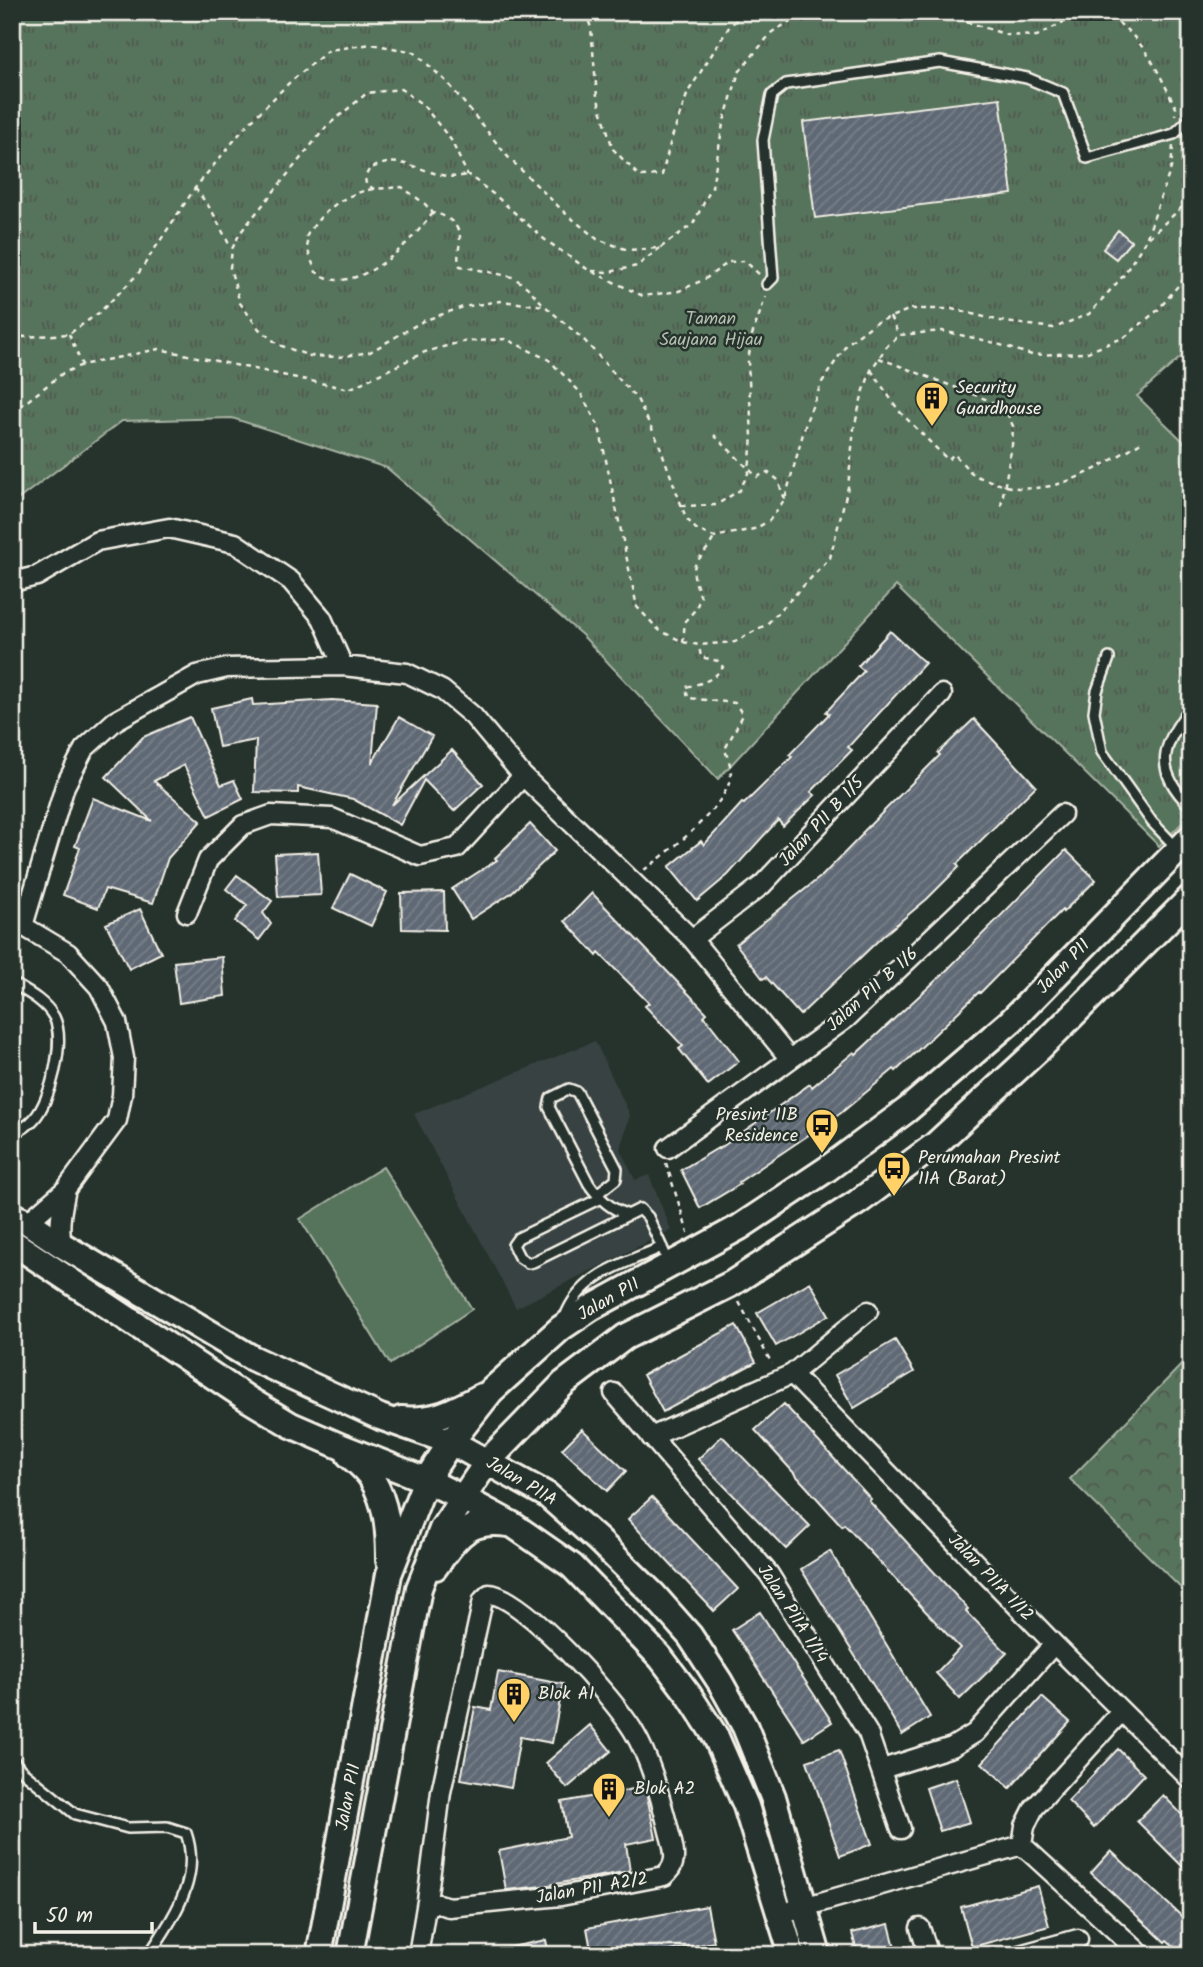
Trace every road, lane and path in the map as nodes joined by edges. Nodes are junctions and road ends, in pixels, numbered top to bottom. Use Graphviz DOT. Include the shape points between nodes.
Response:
graph roads {
  1 [pos="586,12"];
  2 [pos="751,12"];
  3 [pos="807,12"];
  4 [pos="938,12"];
  5 [pos="1082,12"];
  6 [pos="1101,12"];
  7 [pos="1191,118"];
  8 [pos="1174,134"];
  9 [pos="467,174"];
  10 [pos="195,188"];
  11 [pos="374,189"];
  12 [pos="1191,198"];
  13 [pos="433,213"];
  14 [pos="1146,240"];
  15 [pos="660,247"];
  16 [pos="232,249"];
  17 [pos="1191,270"];
  18 [pos="590,271"];
  19 [pos="767,285"];
  20 [pos="545,306"];
  21 [pos="890,317"];
  22 [pos="12,333"];
  23 [pos="69,334"];
  24 [pos="899,335"];
  25 [pos="879,358"];
  26 [pos="82,365"];
  27 [pos="871,370"];
  28 [pos="12,412"];
  29 [pos="714,435"];
  30 [pos="1143,439"];
  31 [pos="749,471"];
  32 [pos="1004,486"];
  33 [pos="785,499"];
  34 [pos="681,506"];
  35 [pos="1001,506"];
  36 [pos="714,537"];
  37 [pos="12,582"];
  38 [pos="683,642"];
  39 [pos="699,645"];
  40 [pos="1109,658"];
  41 [pos="343,666"];
  42 [pos="942,694"];
  43 [pos="1191,707"];
  44 [pos="523,776"];
  45 [pos="1191,807"];
  46 [pos="1062,814"];
  47 [pos="1184,843"];
  48 [pos="630,880"];
  49 [pos="1191,897"];
  50 [pos="187,913"];
  51 [pos="18,924"];
  52 [pos="692,939"];
  53 [pos="12,983"];
  54 [pos="789,1058"];
  55 [pos="12,1134"];
  56 [pos="668,1148"];
  57 [pos="66,1189"];
  58 [pos="599,1196"];
  59 [pos="626,1214"];
  60 [pos="20,1219"];
  61 [pos="605,1225"];
  62 [pos="688,1233"];
  63 [pos="12,1242"];
  64 [pos="62,1245"];
  65 [pos="666,1256"];
  66 [pos="731,1284"];
  67 [pos="868,1311"];
  68 [pos="787,1376"];
  69 [pos="491,1391"];
  70 [pos="614,1393"];
  71 [pos="380,1417"];
  72 [pos="524,1424"];
  73 [pos="651,1437"];
  74 [pos="451,1442"];
  75 [pos="342,1447"];
  76 [pos="487,1462"];
  77 [pos="426,1480"];
  78 [pos="547,1495"];
  79 [pos="463,1498"];
  80 [pos="513,1525"];
  81 [pos="389,1574"];
  82 [pos="419,1588"];
  83 [pos="1054,1644"];
  84 [pos="1121,1712"];
  85 [pos="12,1759"];
  86 [pos="881,1769"];
  87 [pos="1191,1780"];
  88 [pos="901,1829"];
  89 [pos="1022,1845"];
  90 [pos="427,1901"];
  91 [pos="805,1907"];
  92 [pos="779,1914"];
  93 [pos="920,1928"];
  94 [pos="1078,1939"];
  95 [pos="149,1955"];
  96 [pos="319,1955"];
  97 [pos="350,1955"];
  98 [pos="418,1955"];
  99 [pos="792,1955"];
  100 [pos="818,1955"];
  101 [pos="929,1955"];
  102 [pos="1019,1955"];
  103 [pos="1142,1955"];
  1 -- 2 [label="path" via="597,96 613,149 639,176 662,175 688,92 731,24"];
  3 -- 15 [label="path" via="772,32 739,72 723,124 712,187 693,224"];
  4 -- 5 [label="path" via="1007,35 1037,36"];
  6 -- 8 [label="path" via="1140,42 1176,108"];
  7 -- 8 [label="lane"];
  8 -- 14 [label="path" via="1171,168"];
  8 -- 19 [label="lane" via="1087,158 1063,93 1027,78 940,62 786,85 772,95 763,140 773,278"];
  9 -- 11 [label="path" via="456,178 388,163 370,168 365,177"];
  9 -- 16 [label="path" via="451,140 423,105 401,89 367,93 326,127"];
  9 -- 18 [label="path"];
  10 -- 15 [label="path" via="246,126 329,50 371,44 414,52 448,83 508,157 597,239 628,250"];
  10 -- 16 [label="path"];
  10 -- 23 [label="path" via="138,274 100,312"];
  11 -- 13 [label="path" via="402,187"];
  11 -- 13 [label="path" via="357,192 316,220 306,237 316,272 335,280 373,269 399,250"];
  12 -- 14 [label="path"];
  13 -- 20 [label="path" via="441,213 460,234 460,265 513,277"];
  14 -- 21 [label="path" via="1123,276 1089,314 1054,328 952,309 911,309"];
  15 -- 18 [label="path" via="637,266"];
  16 -- 20 [label="path" via="230,268 240,303 259,329 279,345 310,356 370,352 423,321 463,307 500,301"];
  17 -- 24 [label="path" via="1158,310 1125,337 1085,353 1032,355 942,331"];
  18 -- 19 [label="path" via="643,296 679,291 729,262 746,261"];
  19 -- 31 [label="path" via="748,361"];
  20 -- 34 [label="path" via="585,341 637,399"];
  21 -- 24 [label="path"];
  21 -- 33 [label="path" via="848,344 822,382"];
  22 -- 23 [label="path" via="24,337"];
  23 -- 26 [label="path"];
  24 -- 25 [label="path"];
  25 -- 27 [label="path"];
  25 -- 32 [label="path" via="988,400 1007,413 1013,426"];
  26 -- 28 [label="path" via="63,373"];
  26 -- 38 [label="path" via="159,349 349,389 425,352 461,342 506,339 549,360 580,392 599,427 637,607 659,630"];
  27 -- 32 [label="path" via="899,411 948,460 954,454 974,475"];
  27 -- 39 [label="path" via="854,428 848,487 830,558 767,624 735,642"];
  29 -- 31 [label="path"];
  30 -- 32 [label="path" via="1071,481 1034,488"];
  31 -- 33 [label="path" via="757,477 766,472 777,479"];
  31 -- 34 [label="path" via="740,490 716,505"];
  32 -- 35 [label="path"];
  33 -- 36 [label="path" via="769,521"];
  34 -- 36 [label="path" via="696,528"];
  36 -- 38 [label="path" via="693,565 701,597 685,621"];
  37 -- 41 [label="street" via="37,576 97,541 169,528 235,543 291,581 323,618"];
  38 -- 39 [label="path"];
  39 -- 48 [label="path" via="702,657 723,667 717,676 687,687 688,698 735,703 743,715 725,749 731,774 724,797 708,814 675,848"];
  40 -- 47 [label="lane" via="1094,712 1102,751 1152,822"];
  41 -- 44 [label="street" via="407,673 442,690 473,716"];
  41 -- 51 [label="street" via="227,668 197,675 115,721 85,749 65,786"];
  42 -- 52 [label="street, Jalan P11 B 1/5" via="762,885"];
  43 -- 45 [label="lane" via="1172,732 1165,758 1173,790"];
  44 -- 48 [label="street"];
  44 -- 50 [label="street" via="457,848 420,856 332,818 271,815 243,825 208,860"];
  46 -- 54 [label="street, Jalan P11 B 1/6" via="847,1018"];
  47 -- 65 [label="main road, Jalan P11" via="1011,1021 907,1110 740,1227"];
  48 -- 52 [label="street"];
  49 -- 66 [label="main road, Jalan P11" via="1040,1049 935,1145 858,1202"];
  51 -- 57 [label="street" via="68,953 99,987 117,1022 124,1058 117,1120"];
  52 -- 54 [label="street"];
  53 -- 55 [label="lane" via="36,997 53,1016 60,1052 36,1118"];
  54 -- 56 [label="street, Jalan P11 B 1/6"];
  56 -- 62 [label="path" via="666,1165"];
  57 -- 60 [label="street"];
  57 -- 64 [label="street"];
  58 -- 58 [label="lane" via="548,1107 551,1098 569,1089 577,1093 617,1169 616,1179"];
  58 -- 59 [label="lane"];
  58 -- 61 [label="lane"];
  58 -- 61 [label="lane" via="518,1238 513,1245 524,1261 533,1262"];
  59 -- 61 [label="lane"];
  59 -- 65 [label="lane" via="643,1211"];
  60 -- 64 [label="main road, Jalan P11A"];
  63 -- 75 [label="main road" via="248,1399"];
  64 -- 71 [label="main road, Jalan P11A" via="252,1358"];
  65 -- 69 [label="main road, Jalan P11" via="561,1328"];
  66 -- 68 [label="path" via="764,1351"];
  66 -- 72 [label="main road, Jalan P11" via="625,1337 564,1383"];
  67 -- 68 [label="street"];
  68 -- 73 [label="street"];
  68 -- 83 [label="street, Jalan P11A 1/12"];
  69 -- 71 [label="main road" via="446,1415 419,1421"];
  69 -- 74 [label="main road, Jalan P11"];
  70 -- 73 [label="street, Jalan P11A 1/14"];
  71 -- 74 [label="main road, Jalan P11A"];
  72 -- 76 [label="main road, Jalan P11"];
  72 -- 78 [label="main road" via="519,1450 522,1466"];
  73 -- 86 [label="street, Jalan P11A 1/14" via="769,1573 868,1733"];
  74 -- 76 [label="main road, Jalan P11A"];
  74 -- 77 [label="main road, Jalan P11"];
  75 -- 77 [label="main road"];
  75 -- 81 [label="main road" via="371,1476 384,1506"];
  76 -- 78 [label="main road, Jalan P11A"];
  76 -- 79 [label="main road, Jalan P11"];
  77 -- 79 [label="main road"];
  77 -- 81 [label="main road, Jalan P11"];
  78 -- 91 [label="main road, Jalan P11A" via="653,1594 690,1636 720,1682 745,1727 774,1797"];
  79 -- 80 [label="main road"];
  79 -- 82 [label="main road, Jalan P11" via="442,1529"];
  80 -- 82 [label="main road" via="488,1521 471,1527 451,1545"];
  80 -- 92 [label="main road" via="572,1566 661,1658 689,1695 716,1737 746,1806"];
  81 -- 96 [label="main road, Jalan P11"];
  82 -- 97 [label="main road, Jalan P11"];
  83 -- 84 [label="street, Jalan P11A 1/12"];
  83 -- 86 [label="street" via="975,1733 952,1747"];
  84 -- 87 [label="street, Jalan P11A 1/12"];
  84 -- 89 [label="street" via="1034,1808"];
  85 -- 95 [label="lane" via="75,1814 128,1828 167,1827 186,1833 192,1849 180,1906"];
  86 -- 88 [label="street, Jalan P11A 1/14"];
  89 -- 91 [label="street"];
  89 -- 103 [label="street"];
  90 -- 90 [label="street, Jalan P11 A2/2" via="449,1908 561,1896 663,1876 672,1867 674,1854 656,1782 633,1731 584,1670 530,1615 498,1594 483,1600 441,1792"];
  90 -- 98 [label="street"];
  91 -- 92 [label="street"];
  91 -- 100 [label="main road, Jalan P11A"];
  92 -- 99 [label="main road"];
  93 -- 101 [label="street"];
  94 -- 102 [label="street"];
}
